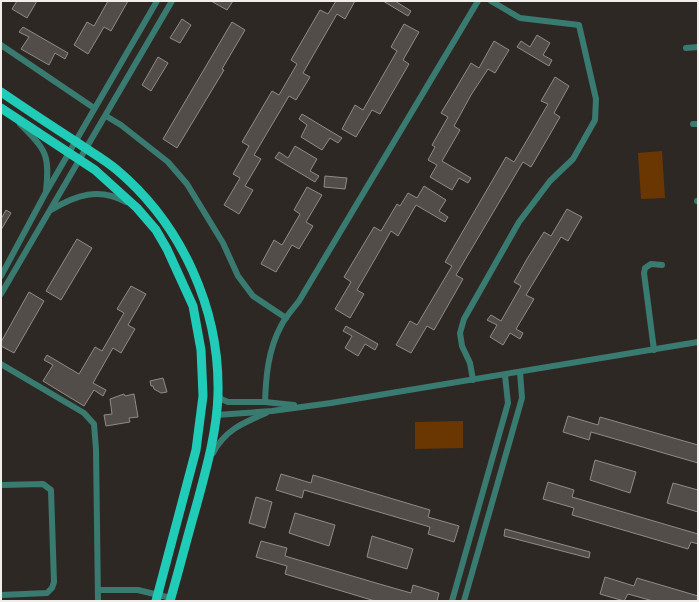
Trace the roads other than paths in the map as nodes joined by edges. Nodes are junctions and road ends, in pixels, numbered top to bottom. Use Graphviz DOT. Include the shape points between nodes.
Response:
graph roads {
  1 [pos="157,1"];
  2 [pos="172,1"];
  3 [pos="478,1"];
  4 [pos="491,1"];
  5 [pos="1,45"];
  6 [pos="698,47"];
  7 [pos="686,48"];
  8 [pos="1,92"];
  9 [pos="94,108"];
  10 [pos="5,111"];
  11 [pos="106,116"];
  12 [pos="76,142"];
  13 [pos="86,148"];
  14 [pos="70,153"];
  15 [pos="80,159"];
  16 [pos="45,194"];
  17 [pos="137,208"];
  18 [pos="50,211"];
  19 [pos="662,265"];
  20 [pos="2,273"];
  21 [pos="1,294"];
  22 [pos="286,318"];
  23 [pos="698,342"];
  24 [pos="654,350"];
  25 [pos="1,364"];
  26 [pos="520,372"];
  27 [pos="505,375"];
  28 [pos="473,380"];
  29 [pos="218,394"];
  30 [pos="265,402"];
  31 [pos="303,406"];
  32 [pos="272,411"];
  33 [pos="216,414"];
  34 [pos="206,467"];
  35 [pos="1,485"];
  36 [pos="98,590"];
  37 [pos="1,595"];
  38 [pos="157,598"];
  39 [pos="170,599"];
  40 [pos="98,601"];
  41 [pos="452,601"];
  42 [pos="464,601"];
  1 -- 9 [label="street"];
  2 -- 11 [label="street"];
  3 -- 22 [label="street"];
  4 -- 28 [label="street" via="520,18 580,25 596,99 595,120 572,159 550,181 519,222 464,319 460,333"];
  5 -- 9 [label="street"];
  6 -- 7 [label="street"];
  8 -- 12 [label="main road"];
  9 -- 12 [label="street"];
  10 -- 14 [label="main road"];
  10 -- 16 [label="street" via="35,138 45,152 48,168"];
  11 -- 13 [label="street"];
  11 -- 22 [label="street" via="168,162 187,184 223,243 238,276 253,296"];
  12 -- 13 [label="main road"];
  12 -- 14 [label="street"];
  13 -- 15 [label="street"];
  13 -- 29 [label="main road" via="118,170 149,201 184,252 208,313 216,353"];
  14 -- 15 [label="main road"];
  14 -- 16 [label="street"];
  15 -- 17 [label="main road" via="113,184"];
  15 -- 18 [label="street"];
  16 -- 20 [label="street"];
  17 -- 18 [label="street" via="112,196 92,193 70,199"];
  17 -- 38 [label="main road" via="156,230 167,249 193,306 201,350 203,396 196,450"];
  18 -- 21 [label="street"];
  19 -- 24 [label="street" via="651,264 645,268 644,273"];
  22 -- 30 [label="street" via="269,356"];
  23 -- 24 [label="street"];
  24 -- 26 [label="street"];
  25 -- 36 [label="street" via="84,413 94,424"];
  26 -- 27 [label="street"];
  26 -- 42 [label="street" via="522,398"];
  27 -- 28 [label="street"];
  27 -- 41 [label="street" via="508,403"];
  28 -- 31 [label="street"];
  29 -- 30 [label="street" via="221,399 228,402"];
  29 -- 33 [label="main road"];
  30 -- 31 [label="street"];
  31 -- 32 [label="street"];
  32 -- 33 [label="street"];
  32 -- 34 [label="street" via="240,424 225,435"];
  33 -- 34 [label="main road"];
  34 -- 39 [label="main road"];
  35 -- 37 [label="street" via="42,484 51,490 54,582 47,593"];
  36 -- 38 [label="street" via="138,590"];
  36 -- 40 [label="street"];
  38 -- 39 [label="street"];
}
